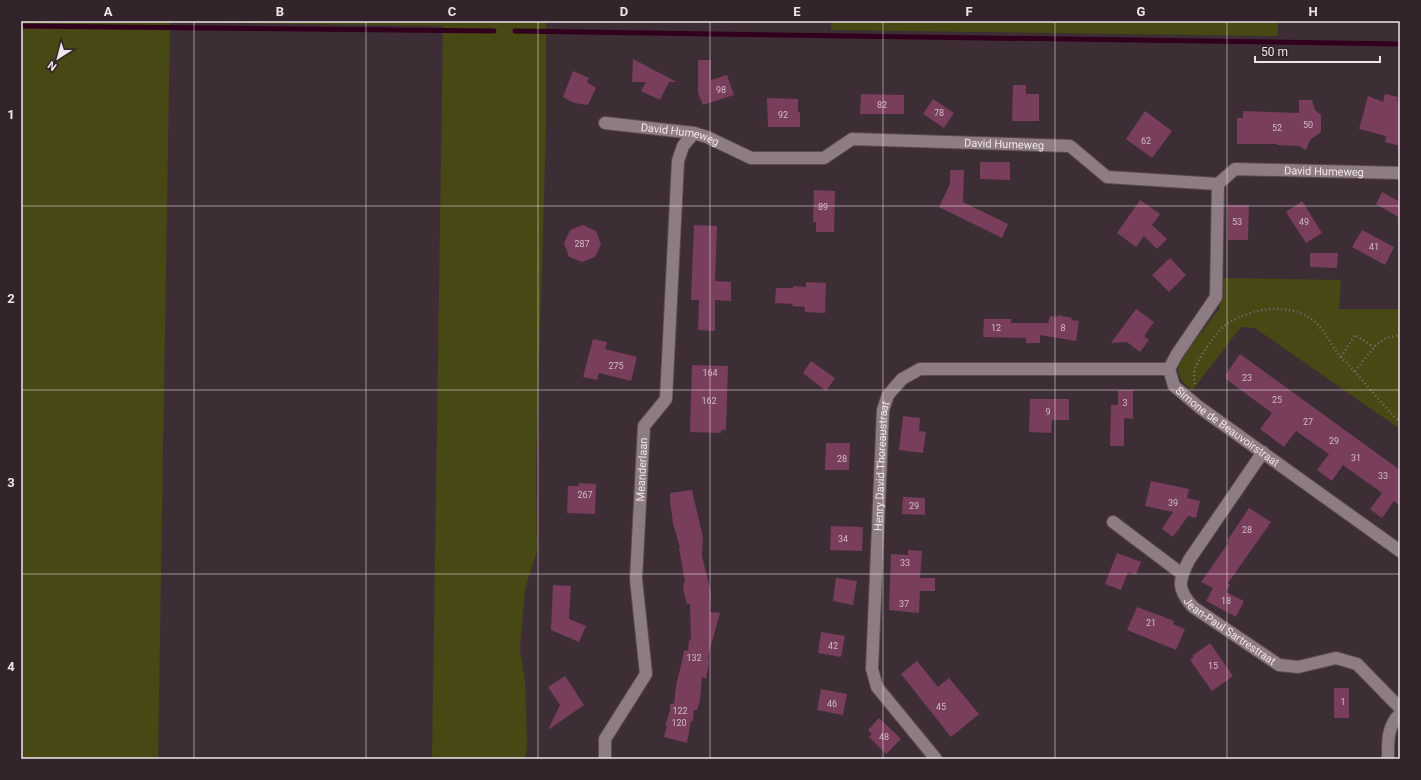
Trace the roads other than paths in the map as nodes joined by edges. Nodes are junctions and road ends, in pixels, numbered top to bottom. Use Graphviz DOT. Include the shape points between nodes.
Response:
graph roads {
  1 [pos="605,123"];
  2 [pos="694,133"];
  3 [pos="1400,173"];
  4 [pos="1218,184"];
  5 [pos="1169,369"];
  6 [pos="1263,452"];
  7 [pos="1113,522"];
  8 [pos="1400,551"];
  9 [pos="1182,574"];
  10 [pos="1400,708"];
  11 [pos="1400,714"];
  12 [pos="605,759"];
  13 [pos="936,759"];
  14 [pos="1388,759"];
  1 -- 2 [label="street, David Humeweg"];
  2 -- 4 [label="street, David Humeweg" via="751,158 824,158 852,138 1070,146 1107,177"];
  2 -- 12 [label="street, Meanderlaan" via="683,146 678,161 666,399 644,426 636,579 646,674 605,739"];
  3 -- 4 [label="street, David Humeweg" via="1235,169"];
  4 -- 5 [label="street" via="1216,297"];
  5 -- 6 [label="street, Simone de Beauvoirstraat" via="1174,386"];
  5 -- 13 [label="street, Henry David Thoreaustraat" via="920,369 902,379 888,395 883,410 872,669 877,687"];
  6 -- 8 [label="street, Simone de Beauvoirstraat"];
  6 -- 9 [label="street"];
  7 -- 9 [label="street"];
  9 -- 10 [label="street, Jean-Paul Sartrestraat" via="1180,586 1193,607 1279,665 1298,667 1336,658 1357,664"];
  11 -- 14 [label="street" via="1388,733"];
}
